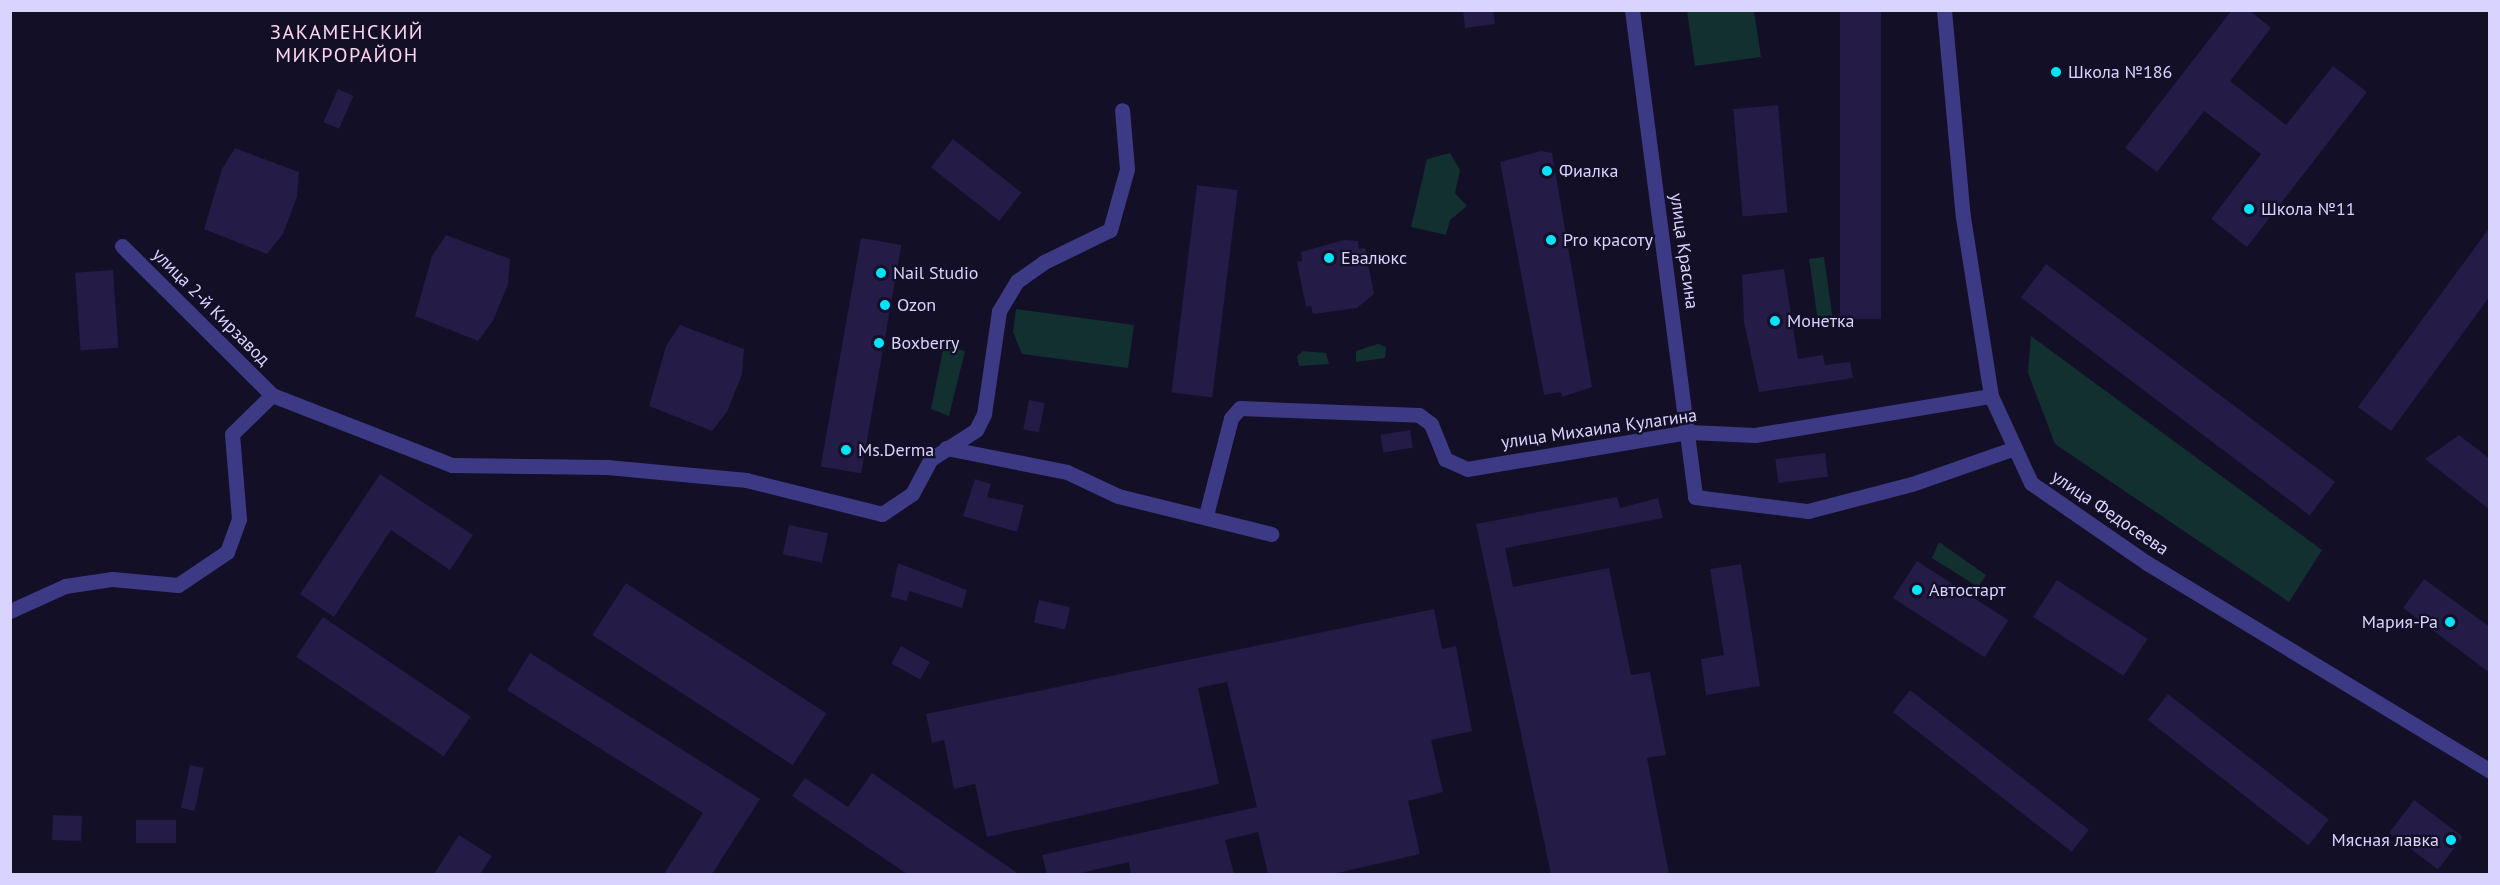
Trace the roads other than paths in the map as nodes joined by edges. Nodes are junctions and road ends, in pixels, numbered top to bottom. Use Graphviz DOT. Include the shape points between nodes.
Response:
graph roads {
  1 [pos="1632,10"];
  2 [pos="1944,10"];
  3 [pos="1122,110"];
  4 [pos="122,246"];
  5 [pos="272,395"];
  6 [pos="1991,396"];
  7 [pos="1689,432"];
  8 [pos="946,448"];
  9 [pos="2015,448"];
  10 [pos="1206,515"];
  11 [pos="1271,534"];
  12 [pos="10,611"];
  13 [pos="2490,771"];
  1 -- 7 [label="street, улица Красина"];
  2 -- 6 [label="street, улица Федосеева" via="1963,217"];
  3 -- 8 [label="street" via="1127,169 1113,224 1099,239 1029,270 1007,295 996,324 984,414 962,443"];
  4 -- 5 [label="street, улица 2-й Кирзавод"];
  5 -- 8 [label="street" via="452,465 607,466 746,480 882,514 901,505 931,459"];
  5 -- 12 [label="street" via="232,434 239,519 227,552 178,585 112,579 65,586"];
  6 -- 7 [label="street, улица Михаила Кулагина" via="1755,435"];
  6 -- 9 [label="street, улица Федосеева"];
  7 -- 9 [label="street, улица Красина" via="1695,497 1808,511 1912,484"];
  7 -- 10 [label="street, улица Михаила Кулагина" via="1467,469 1445,459 1431,424 1419,415 1240,408 1231,418"];
  8 -- 10 [label="street" via="1067,472 1118,496"];
  9 -- 13 [label="street, улица Федосеева" via="2031,483 2146,563"];
  10 -- 11 [label="street"];
}
